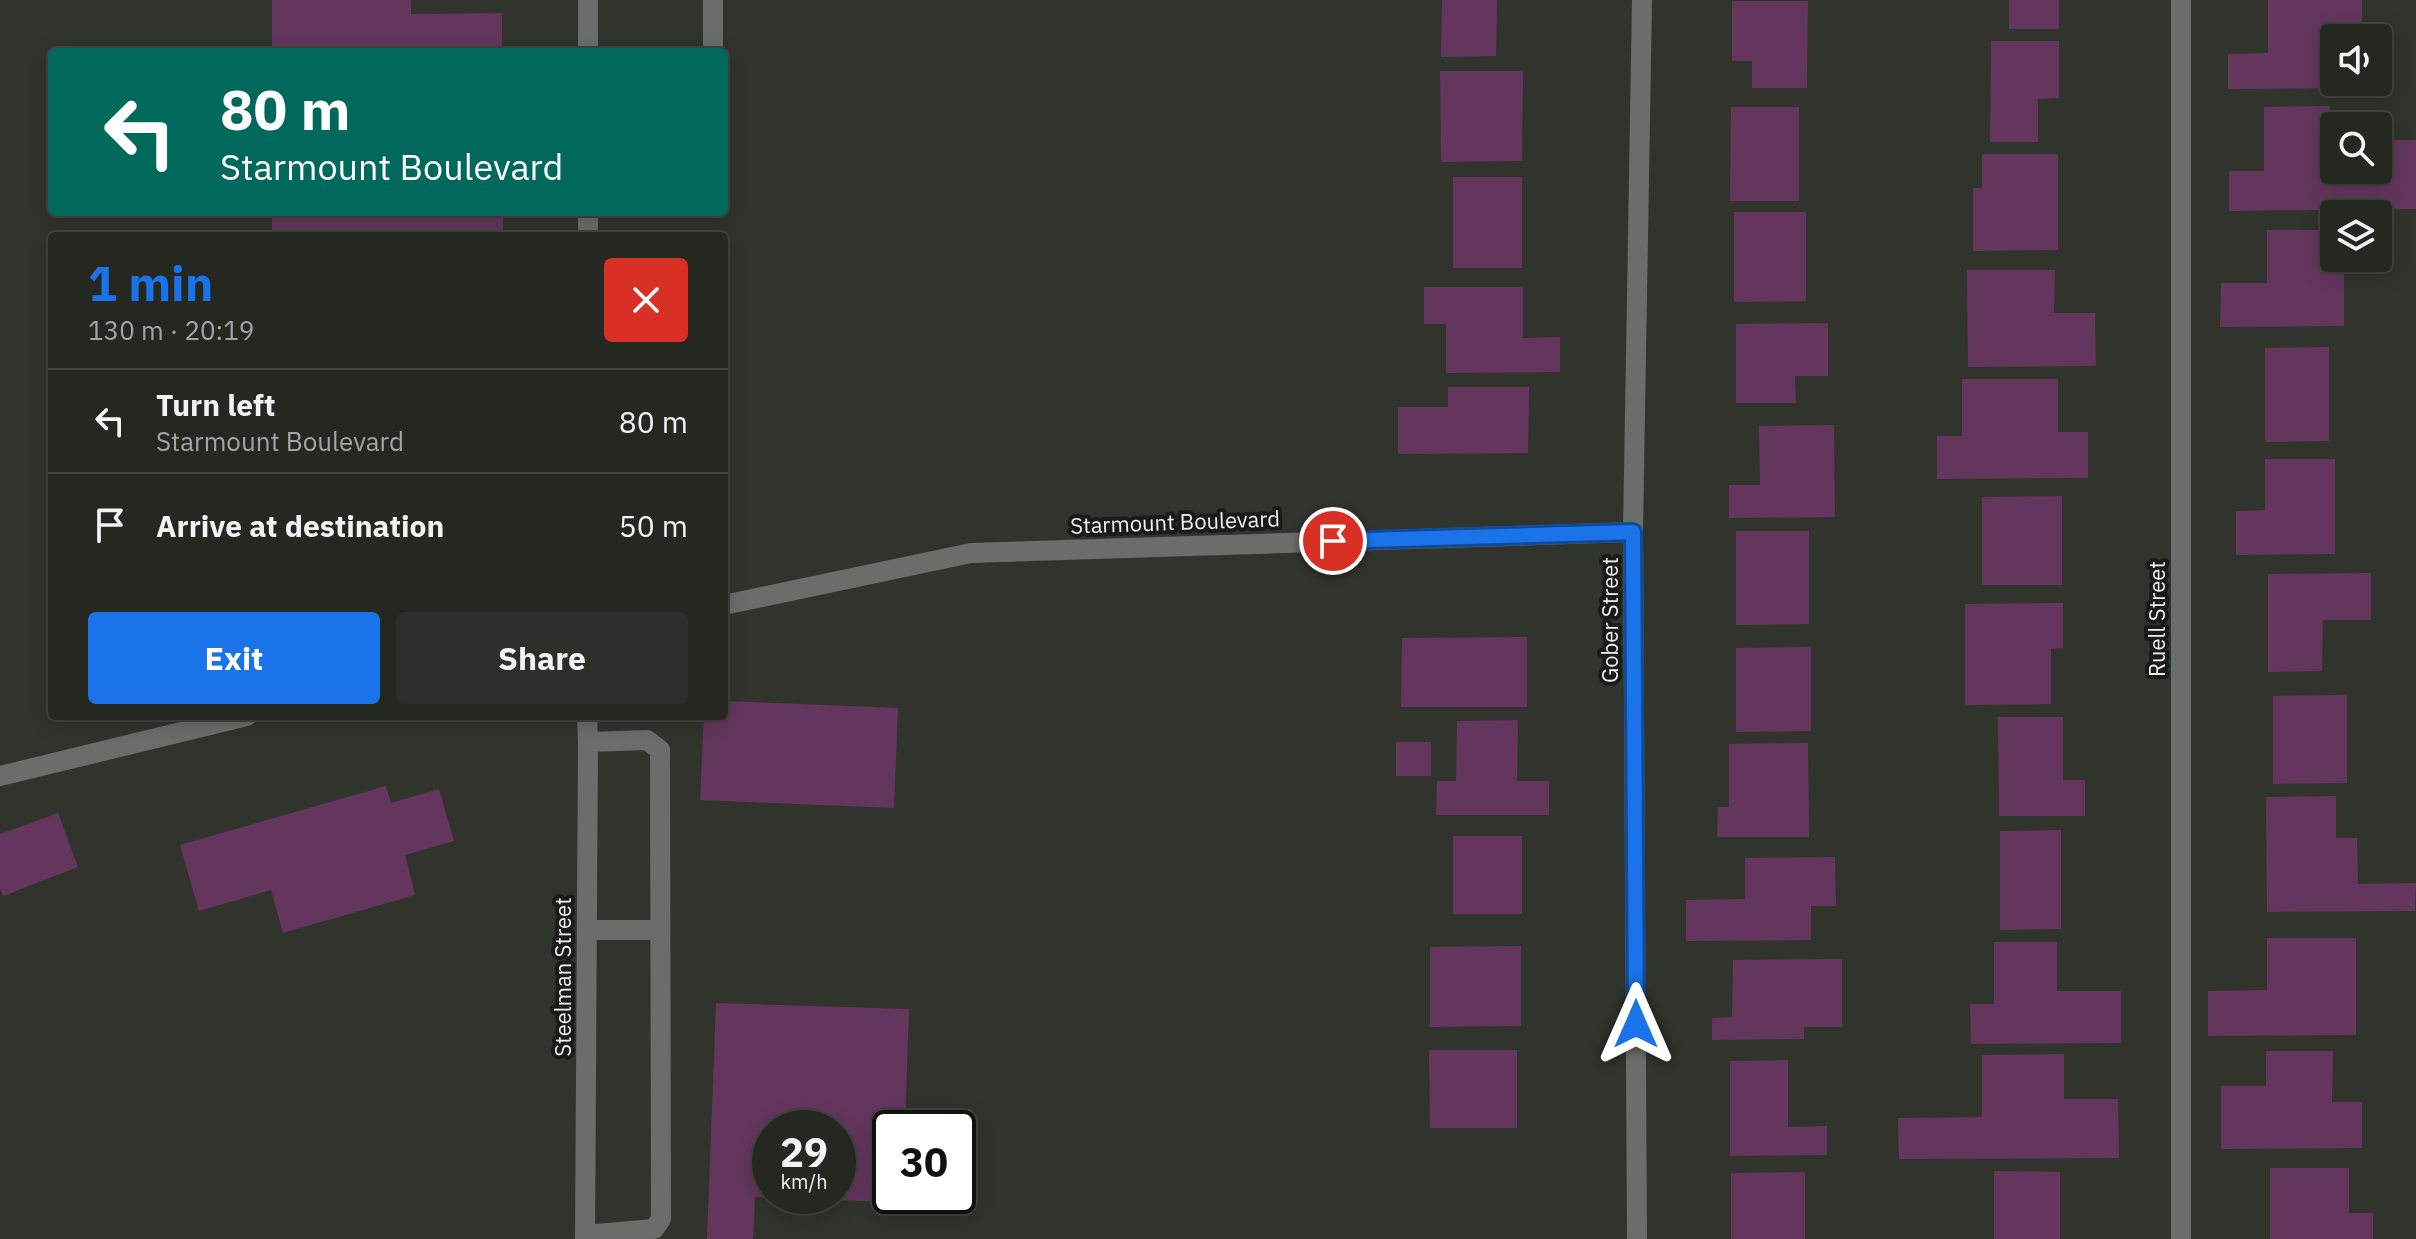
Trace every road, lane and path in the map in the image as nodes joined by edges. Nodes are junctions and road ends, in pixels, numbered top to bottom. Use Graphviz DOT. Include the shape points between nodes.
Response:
graph roads {
  1 [pos="588,0"];
  2 [pos="713,0"];
  3 [pos="1642,0"];
  4 [pos="2181,0"];
  5 [pos="588,48"];
  6 [pos="713,48"];
  7 [pos="1633,532"];
  8 [pos="728,604"];
  9 [pos="231,720"];
  10 [pos="587,720"];
  11 [pos="588,742"];
  12 [pos="0,776"];
  13 [pos="588,930"];
  14 [pos="660,930"];
  15 [pos="585,1237"];
  16 [pos="1637,1239"];
  17 [pos="2181,1239"];
  1 -- 5 [label="street"];
  2 -- 6 [label="street"];
  3 -- 7 [label="street, Gober Street"];
  4 -- 17 [label="street, Ruell Street"];
  7 -- 8 [label="street, Starmount Boulevard" via="971,553"];
  7 -- 16 [label="street, Gober Street"];
  9 -- 12 [label="street"];
  10 -- 11 [label="street, Steelman Street"];
  11 -- 13 [label="street, Steelman Street"];
  11 -- 14 [label="street" via="647,740 660,750"];
  13 -- 14 [label="street"];
  13 -- 15 [label="street, Steelman Street"];
  14 -- 15 [label="street" via="661,1219 654,1229"];
}
